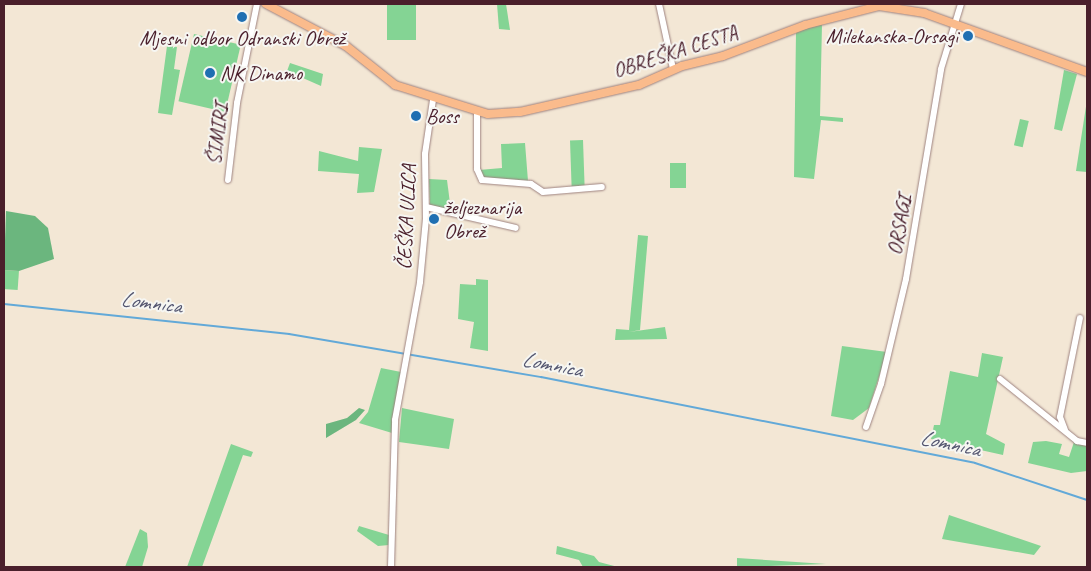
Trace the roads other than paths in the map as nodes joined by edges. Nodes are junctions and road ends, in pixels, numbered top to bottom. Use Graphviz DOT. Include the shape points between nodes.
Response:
graph roads {
  1 [pos="257,4"];
  2 [pos="266,4"];
  3 [pos="660,4"];
  4 [pos="961,4"];
  5 [pos="275,11"];
  6 [pos="952,25"];
  7 [pos="673,69"];
  8 [pos="1087,72"];
  9 [pos="433,100"];
  10 [pos="477,113"];
  11 [pos="228,180"];
  12 [pos="602,187"];
  13 [pos="426,207"];
  14 [pos="516,228"];
  15 [pos="1080,318"];
  16 [pos="1000,379"];
  17 [pos="866,427"];
  18 [pos="1065,430"];
  19 [pos="1087,443"];
  20 [pos="391,567"];
  1 -- 5 [label="street, OBREŠKA CESTA"];
  1 -- 11 [label="street, ŠIMIRI" via="237,103"];
  2 -- 5 [label="main road"];
  3 -- 7 [label="street"];
  4 -- 6 [label="street, ORSAGI"];
  5 -- 9 [label="main road, OBREŠKA CESTA" via="346,46 395,85"];
  6 -- 7 [label="main road, OBREŠKA CESTA" via="912,10 880,6 805,25 723,56"];
  6 -- 8 [label="main road, OBREŠKA CESTA"];
  6 -- 17 [label="street, ORSAGI" via="906,279 883,377"];
  7 -- 10 [label="main road, OBREŠKA CESTA" via="639,85 578,95 520,112"];
  9 -- 10 [label="main road, OBREŠKA CESTA"];
  9 -- 13 [label="street, ČEŠKA ULICA" via="426,154"];
  10 -- 12 [label="street" via="477,169 482,180 531,184 543,192"];
  13 -- 14 [label="street"];
  13 -- 20 [label="street, ČEŠKA ULICA" via="420,282 396,420"];
  15 -- 18 [label="street" via="1060,417"];
  16 -- 18 [label="street"];
  18 -- 19 [label="street" via="1077,441"];
}
